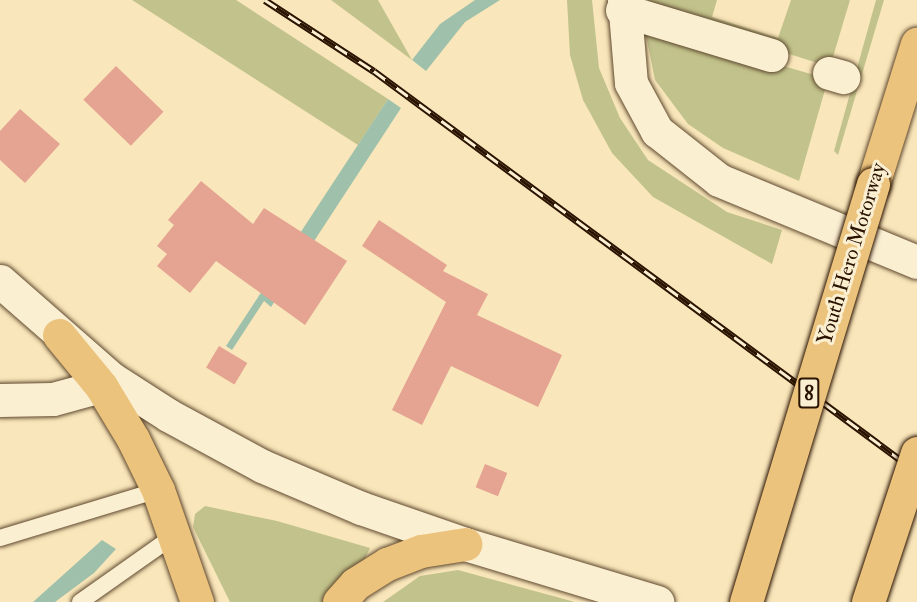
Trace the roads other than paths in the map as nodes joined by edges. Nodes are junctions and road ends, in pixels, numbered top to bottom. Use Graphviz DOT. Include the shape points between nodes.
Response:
graph roads {
  1 [pos="623,5"];
  2 [pos="917,44"];
  3 [pos="771,55"];
  4 [pos="917,262"];
  5 [pos="0,281"];
  6 [pos="59,335"];
  7 [pos="101,386"];
  8 [pos="0,400"];
  9 [pos="917,453"];
  10 [pos="158,490"];
  11 [pos="175,535"];
  12 [pos="0,538"];
  13 [pos="465,544"];
  14 [pos="80,602"];
  15 [pos="197,602"];
  16 [pos="339,602"];
  17 [pos="657,602"];
  18 [pos="746,602"];
  19 [pos="868,602"];
  1 -- 3 [label="main road"];
  1 -- 4 [label="main road" via="631,83 657,131 719,180"];
  2 -- 18 [label="highway, Youth Hero Motorway / 8, bridge"];
  5 -- 6 [label="main road"];
  6 -- 7 [label="highway"];
  6 -- 13 [label="main road" via="168,416 262,466 361,508"];
  7 -- 8 [label="main road" via="53,399"];
  7 -- 10 [label="highway"];
  9 -- 19 [label="highway, bridge"];
  10 -- 11 [label="highway"];
  10 -- 12 [label="lane"];
  11 -- 14 [label="lane"];
  11 -- 15 [label="highway"];
  13 -- 16 [label="highway" via="422,551 387,564 356,584"];
  13 -- 17 [label="main road"];
}
